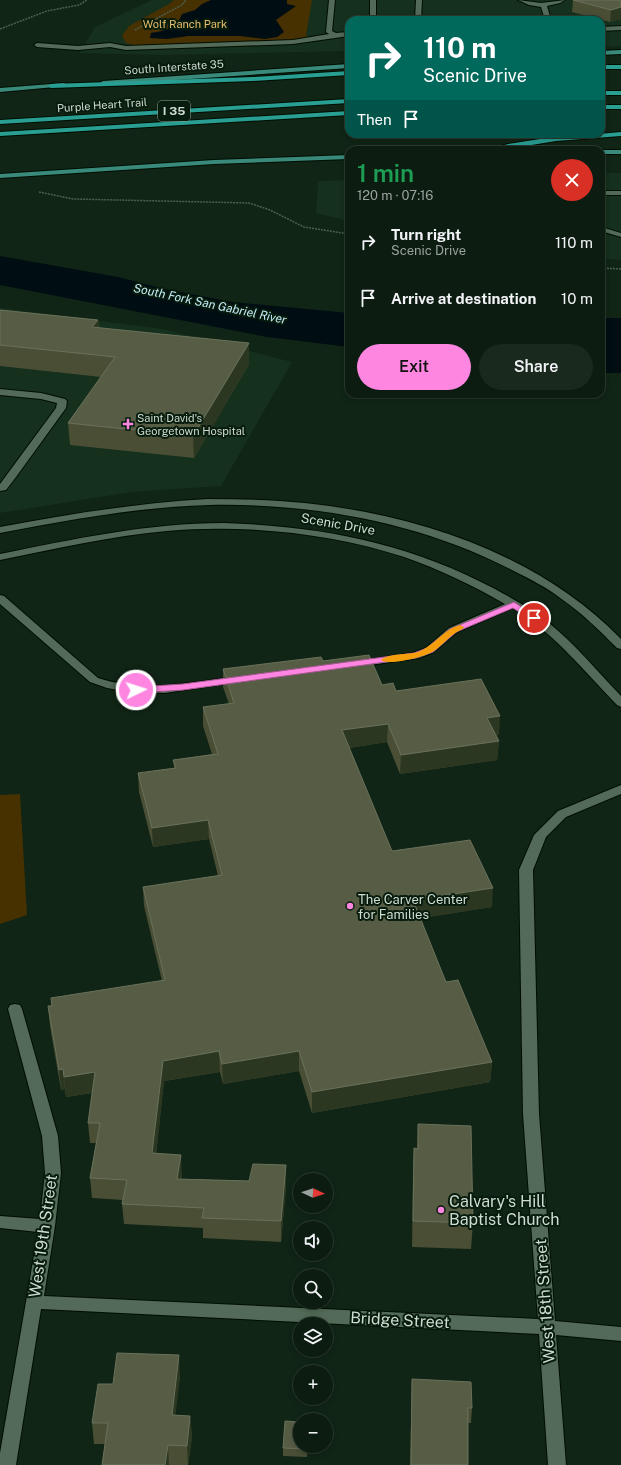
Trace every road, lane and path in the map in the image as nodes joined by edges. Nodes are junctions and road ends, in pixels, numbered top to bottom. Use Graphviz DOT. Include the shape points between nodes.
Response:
graph roads {
  1 [pos="87,0"];
  2 [pos="186,0"];
  3 [pos="332,0"];
  4 [pos="373,0"];
  5 [pos="419,0"];
  6 [pos="521,0"];
  7 [pos="562,0"];
  8 [pos="543,4"];
  9 [pos="373,16"];
  10 [pos="418,16"];
  11 [pos="547,16"];
  12 [pos="621,28"];
  13 [pos="0,29"];
  14 [pos="605,29"];
  15 [pos="132,33"];
  16 [pos="345,34"];
  17 [pos="335,35"];
  18 [pos="37,45"];
  19 [pos="621,52"];
  20 [pos="605,53"];
  21 [pos="345,66"];
  22 [pos="605,67"];
  23 [pos="621,67"];
  24 [pos="345,73"];
  25 [pos="51,86"];
  26 [pos="0,90"];
  27 [pos="605,93"];
  28 [pos="621,93"];
  29 [pos="345,101"];
  30 [pos="605,107"];
  31 [pos="621,107"];
  32 [pos="345,113"];
  33 [pos="0,122"];
  34 [pos="0,134"];
  35 [pos="621,134"];
  36 [pos="605,135"];
  37 [pos="570,138"];
  38 [pos="507,146"];
  39 [pos="605,152"];
  40 [pos="621,152"];
  41 [pos="345,157"];
  42 [pos="0,176"];
  43 [pos="38,191"];
  44 [pos="605,193"];
  45 [pos="621,193"];
  46 [pos="605,230"];
  47 [pos="345,233"];
  48 [pos="621,235"];
  49 [pos="605,268"];
  50 [pos="621,269"];
  51 [pos="1,393"];
  52 [pos="0,488"];
  53 [pos="0,530"];
  54 [pos="0,557"];
  55 [pos="0,598"];
  56 [pos="514,604"];
  57 [pos="621,646"];
  58 [pos="345,665"];
  59 [pos="252,678"];
  60 [pos="621,703"];
  61 [pos="621,790"];
  62 [pos="15,1009"];
  63 [pos="0,1222"];
  64 [pos="47,1226"];
  65 [pos="34,1302"];
  66 [pos="546,1328"];
  67 [pos="621,1334"];
  68 [pos="7,1465"];
  69 [pos="557,1465"];
  1 -- 13 [label="path" via="79,5 47,12"];
  2 -- 15 [label="path" via="182,5"];
  3 -- 17 [label="street" via="329,32"];
  4 -- 9 [label="street"];
  5 -- 10 [label="street"];
  6 -- 8 [label="street"];
  7 -- 8 [label="street"];
  8 -- 11 [label="street"];
  12 -- 14 [label="street"];
  16 -- 17 [label="street"];
  17 -- 18 [label="street" via="293,42 126,48 110,45 78,48"];
  19 -- 20 [label="main road"];
  21 -- 25 [label="main road, South Interstate 35"];
  22 -- 23 [label="highway"];
  24 -- 25 [label="highway"];
  25 -- 26 [label="main road, South Interstate 35"];
  27 -- 28 [label="highway"];
  29 -- 33 [label="highway, Purple Heart Trail / I 35"];
  30 -- 31 [label="highway"];
  32 -- 34 [label="highway, Purple Heart Trail / I 35"];
  35 -- 36 [label="highway"];
  37 -- 38 [label="highway"];
  39 -- 40 [label="main road"];
  41 -- 42 [label="main road" via="214,162"];
  43 -- 47 [label="path" via="73,198 249,203 304,226"];
  44 -- 45 [label="street"];
  46 -- 48 [label="street"];
  49 -- 50 [label="path"];
  51 -- 52 [label="street" via="41,396 62,401 61,408 13,475"];
  53 -- 57 [label="street, Scenic Drive" via="109,510 162,505 302,505 352,514 403,524 494,556 567,597"];
  54 -- 56 [label="street, Scenic Drive" via="168,528 270,528 324,534 406,553 461,575"];
  55 -- 59 [label="street" via="94,680 107,686 136,690"];
  56 -- 58 [label="street" via="453,630 430,650 415,656"];
  56 -- 60 [label="street, Scenic Drive" via="545,625"];
  61 -- 66 [label="street, West 18th Street" via="562,814 540,835 526,870 531,1114"];
  62 -- 64 [label="street, West 19th Street" via="50,1136 53,1173"];
  63 -- 64 [label="street"];
  64 -- 65 [label="street, West 19th Street"];
  65 -- 66 [label="street, Bridge Street"];
  65 -- 68 [label="street, West 19th Street"];
  66 -- 67 [label="street, Bridge Street"];
  66 -- 69 [label="street, West 18th Street"];
}
